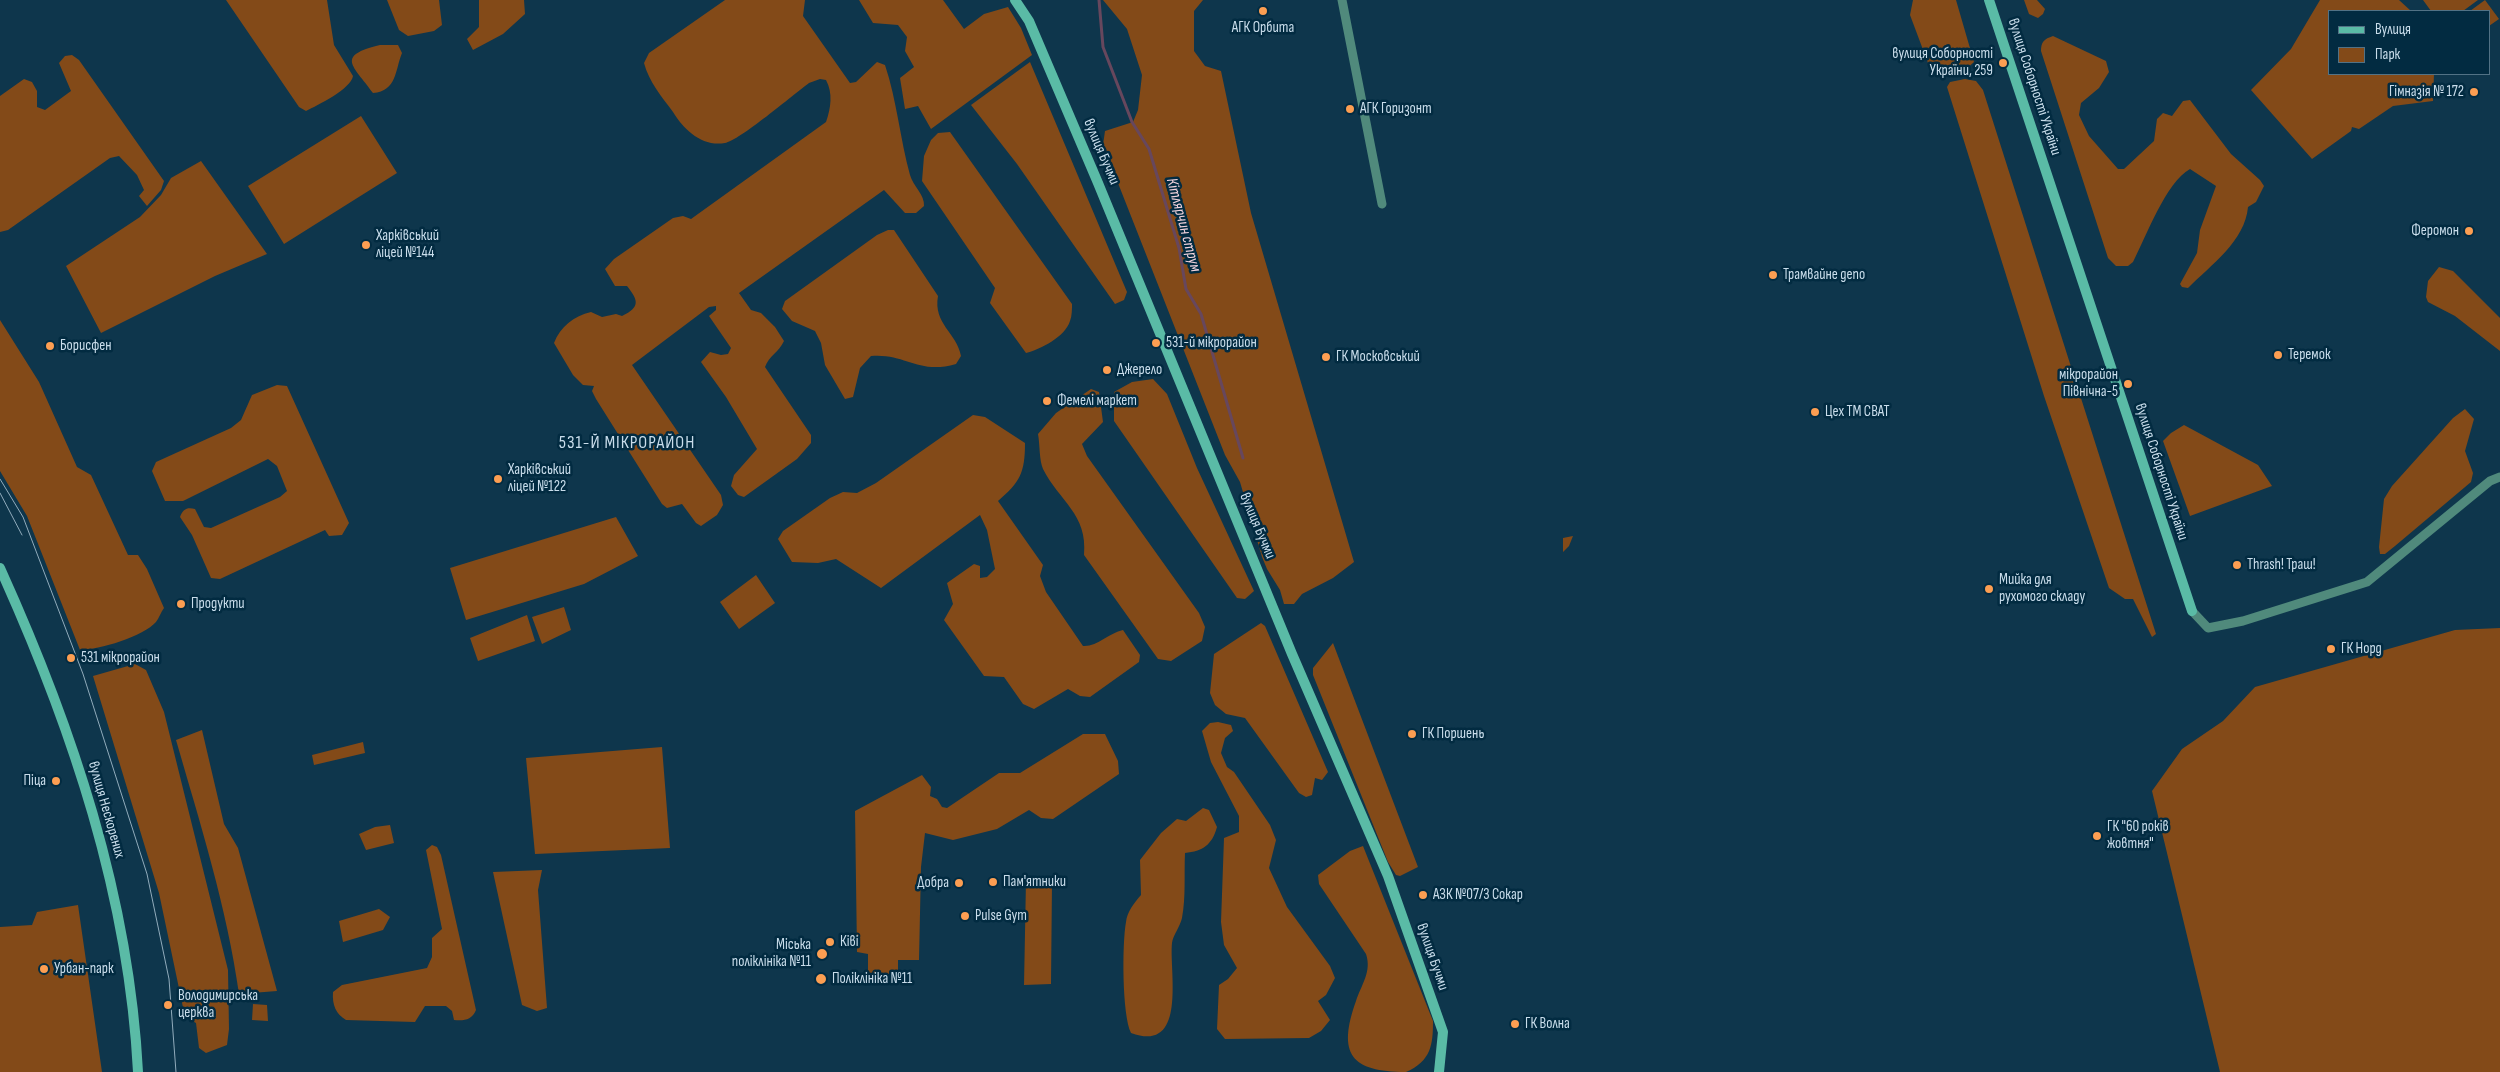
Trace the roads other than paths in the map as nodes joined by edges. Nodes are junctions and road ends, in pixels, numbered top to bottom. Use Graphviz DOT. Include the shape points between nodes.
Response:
graph roads {
  1 [pos="1015,0"];
  2 [pos="1342,0"];
  3 [pos="1989,0"];
  4 [pos="1382,204"];
  5 [pos="2500,477"];
  6 [pos="0,568"];
  7 [pos="2192,611"];
  8 [pos="138,1072"];
  9 [pos="1438,1072"];
  1 -- 9 [label="street, вулиця Бучми" via="1029,21 1095,174 1292,654 1388,876 1442,1032"];
  2 -- 4 [label="street"];
  3 -- 7 [label="street, вулиця Соборності України"];
  5 -- 7 [label="street, вулиця Соборності України" via="2490,481 2367,582 2243,621 2208,628"];
  6 -- 8 [label="street, вулиця Нескорених" via="79,768 106,859 132,987"];
}
